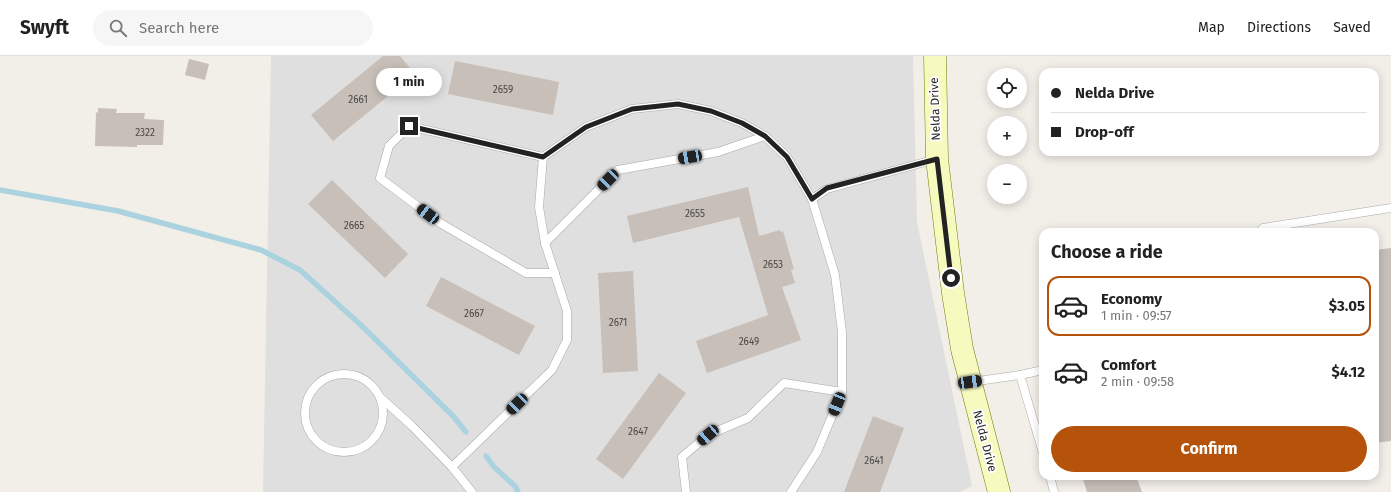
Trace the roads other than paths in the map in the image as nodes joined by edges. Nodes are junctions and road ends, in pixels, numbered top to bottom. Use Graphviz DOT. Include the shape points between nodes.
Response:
graph roads {
  1 [pos="934,56"];
  2 [pos="765,136"];
  3 [pos="543,157"];
  4 [pos="937,159"];
  5 [pos="812,199"];
  6 [pos="1391,208"];
  7 [pos="1263,228"];
  8 [pos="546,243"];
  9 [pos="555,273"];
  10 [pos="1039,371"];
  11 [pos="1020,375"];
  12 [pos="970,382"];
  13 [pos="842,392"];
  14 [pos="379,396"];
  15 [pos="1039,439"];
  16 [pos="452,467"];
  17 [pos="1051,480"];
  18 [pos="472,492"];
  19 [pos="686,492"];
  20 [pos="791,492"];
  21 [pos="999,492"];
  22 [pos="1054,492"];
  1 -- 4 [label="street, Nelda Drive"];
  2 -- 3 [label="lane" via="742,123 711,111 678,104 632,109 586,127"];
  2 -- 5 [label="lane" via="787,157"];
  2 -- 8 [label="lane" via="718,152 618,170"];
  3 -- 8 [label="lane" via="539,207"];
  3 -- 9 [label="lane" via="409,126 389,146 380,178 440,223 526,273"];
  4 -- 5 [label="lane" via="827,188"];
  4 -- 12 [label="street, Nelda Drive" via="953,293"];
  5 -- 13 [label="lane" via="835,275 842,332"];
  6 -- 7 [label="lane"];
  8 -- 9 [label="lane"];
  9 -- 16 [label="lane" via="567,311 567,340 552,370"];
  10 -- 11 [label="lane"];
  11 -- 12 [label="lane"];
  11 -- 15 [label="lane"];
  12 -- 21 [label="street, Nelda Drive"];
  13 -- 19 [label="lane" via="784,383 748,418 708,435 682,457"];
  13 -- 20 [label="lane" via="817,452"];
  14 -- 14 [label="lane" via="362,378 350,374 337,374 326,378 315,386 304,408 309,432 318,443 329,450 342,453 356,451 368,445 377,435 382,422 383,409"];
  14 -- 16 [label="lane"];
  16 -- 18 [label="lane"];
  17 -- 22 [label="lane"];
}
